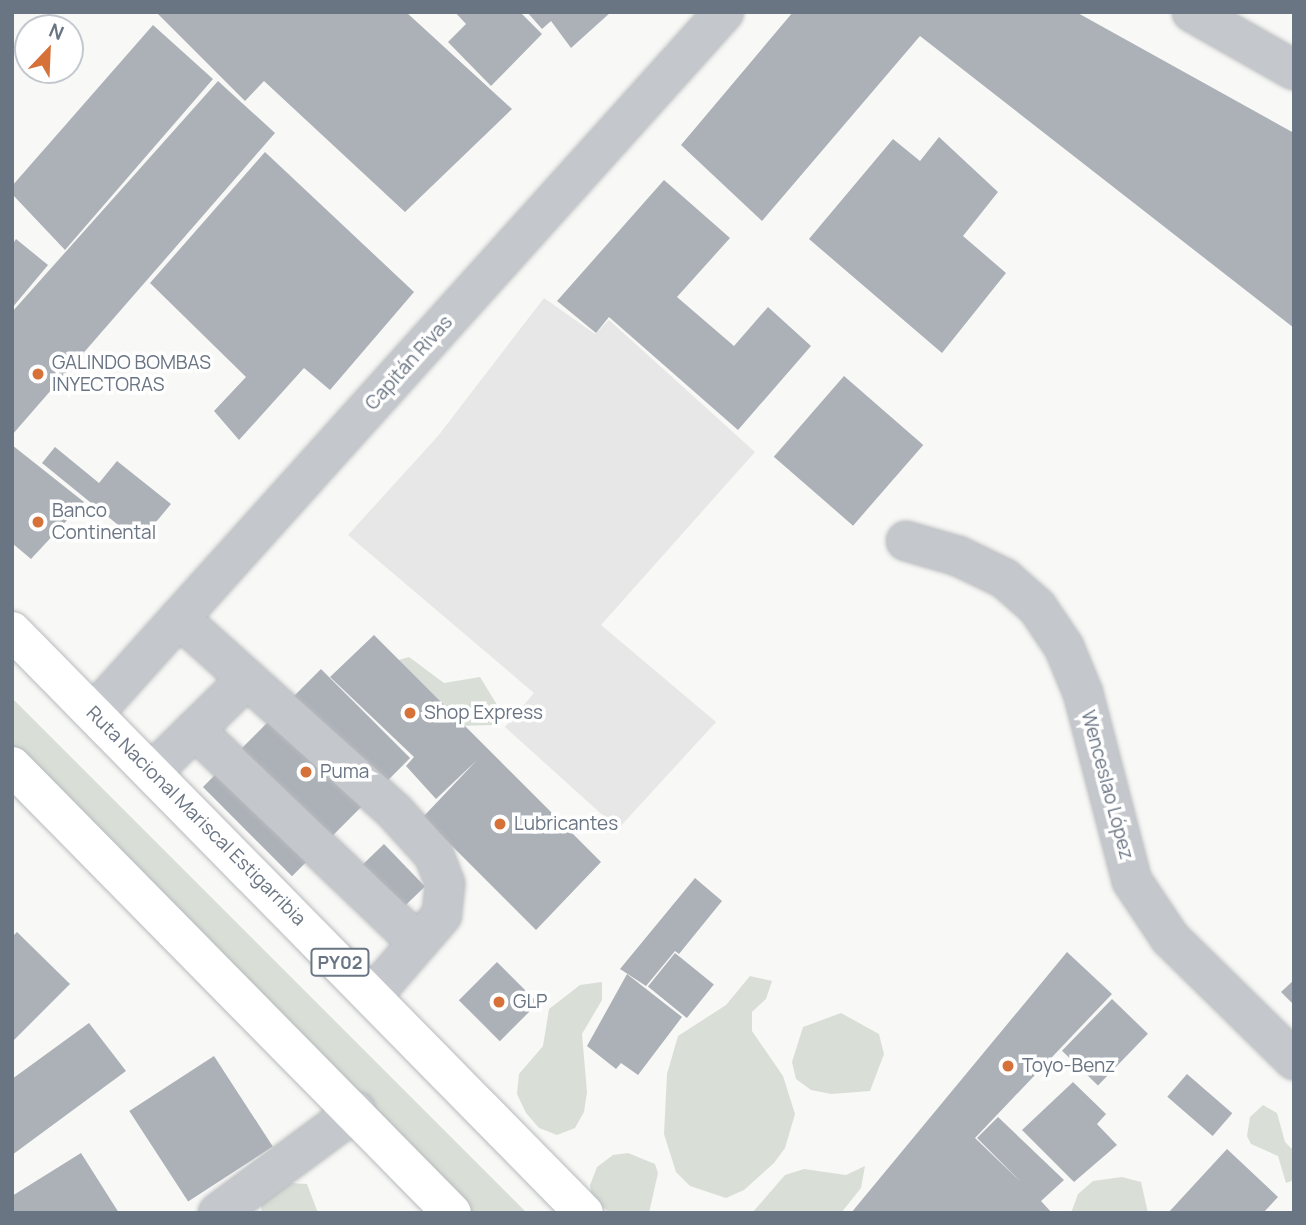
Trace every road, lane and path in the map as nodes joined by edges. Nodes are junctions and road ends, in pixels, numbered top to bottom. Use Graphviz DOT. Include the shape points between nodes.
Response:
graph roads {
  1 [pos="724,12"];
  2 [pos="1192,12"];
  3 [pos="1294,69"];
  4 [pos="906,541"];
  5 [pos="179,618"];
  6 [pos="12,631"];
  7 [pos="247,679"];
  8 [pos="94,713"];
  9 [pos="195,730"];
  10 [pos="12,766"];
  11 [pos="152,772"];
  12 [pos="418,943"];
  13 [pos="373,995"];
  14 [pos="1294,1060"];
  15 [pos="356,1111"];
  16 [pos="218,1213"];
  17 [pos="452,1213"];
  18 [pos="584,1213"];
  1 -- 5 [label="street, Capitán Rivas"];
  2 -- 3 [label="street"];
  4 -- 14 [label="street, Wenceslao López" via="958,556 1004,578 1037,607 1064,647 1083,693 1132,881 1170,938"];
  5 -- 7 [label="street"];
  5 -- 8 [label="street, Capitán Rivas"];
  6 -- 8 [label="highway, Ruta Nacional Mariscal Estigarribia / PY02"];
  7 -- 9 [label="street"];
  7 -- 12 [label="street" via="395,812 435,855 445,884 442,915"];
  8 -- 11 [label="highway, Ruta Nacional Mariscal Estigarribia / PY02"];
  9 -- 11 [label="street"];
  9 -- 12 [label="street"];
  10 -- 15 [label="highway"];
  11 -- 13 [label="highway, Ruta Nacional Mariscal Estigarribia / PY02"];
  12 -- 13 [label="street"];
  13 -- 18 [label="highway, Ruta Nacional Mariscal Estigarribia / PY02"];
  15 -- 16 [label="street"];
  15 -- 17 [label="highway"];
}
